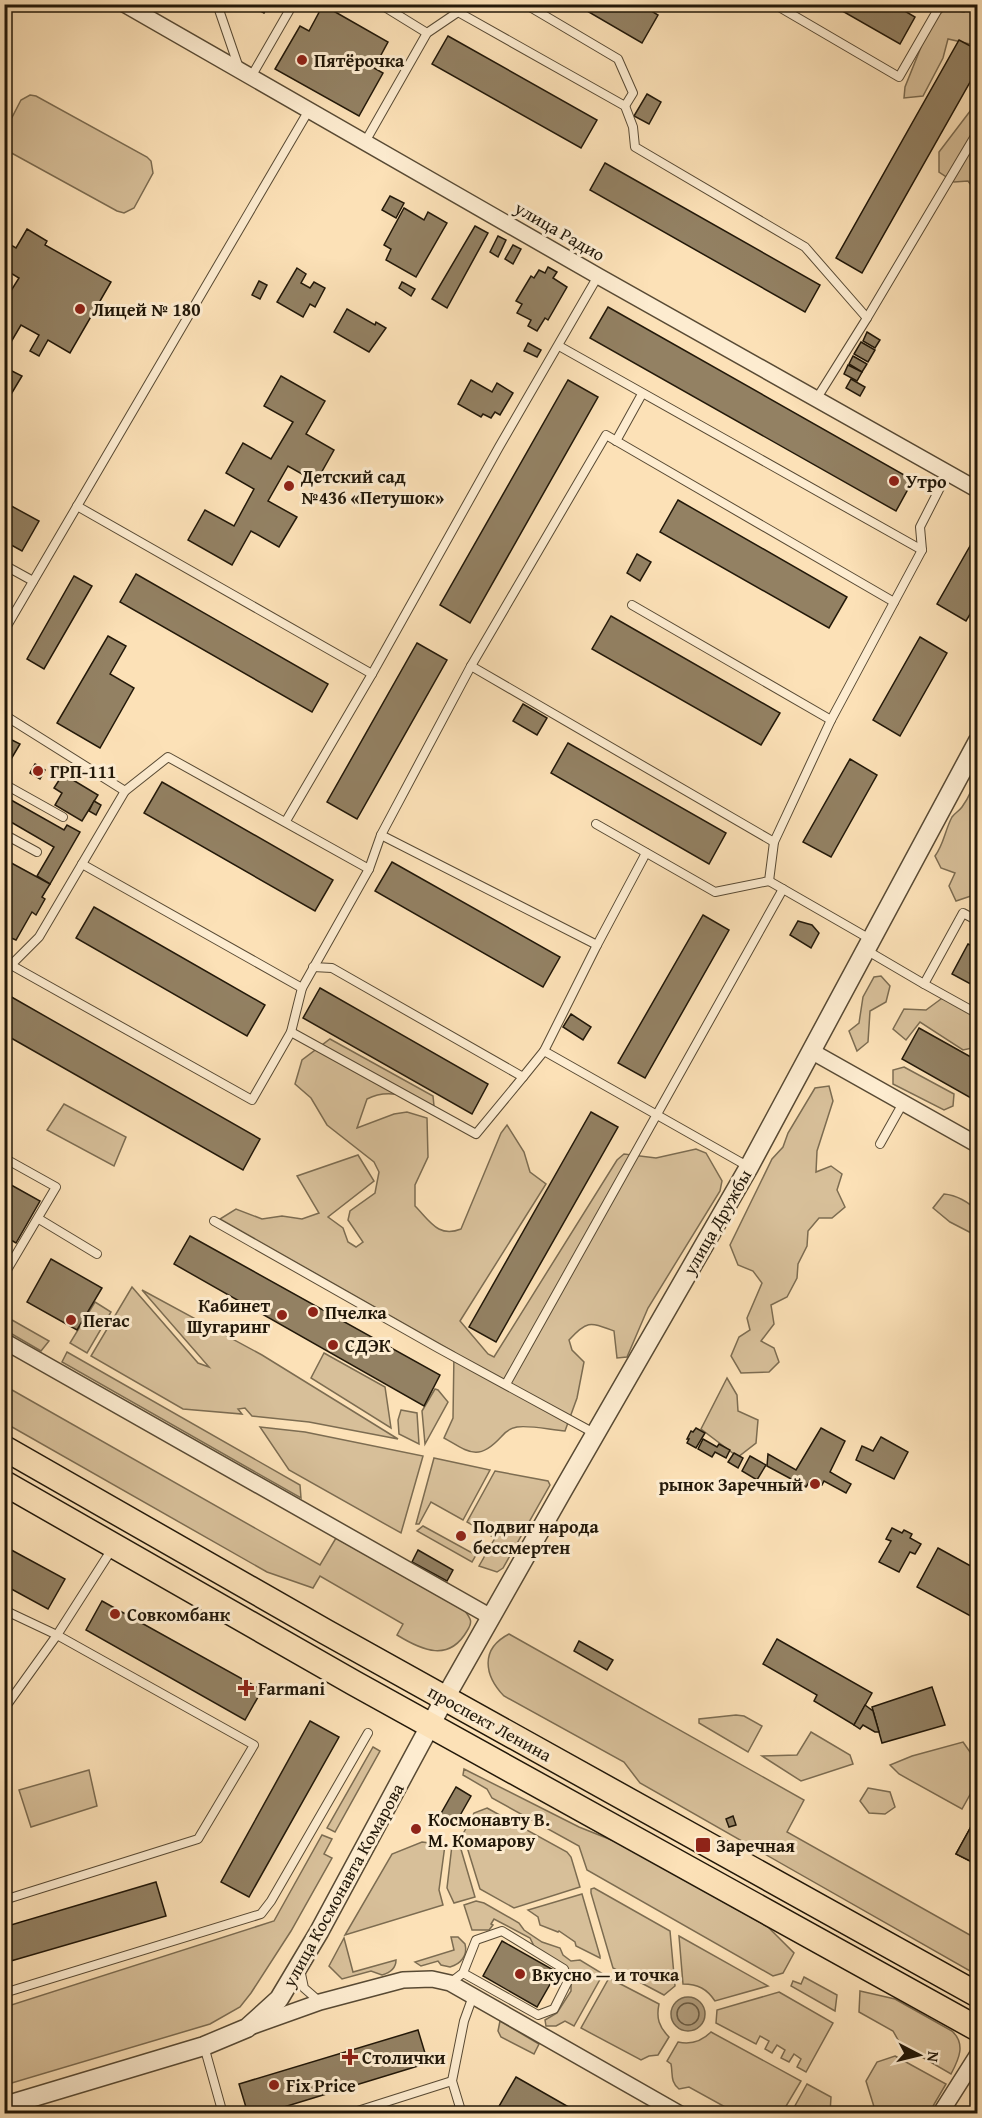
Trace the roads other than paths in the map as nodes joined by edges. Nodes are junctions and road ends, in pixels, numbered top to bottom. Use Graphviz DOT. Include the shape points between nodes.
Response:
graph roads {
  1 [pos="124,4"];
  2 [pos="217,4"];
  3 [pos="293,4"];
  4 [pos="380,4"];
  5 [pos="462,4"];
  6 [pos="525,4"];
  7 [pos="774,4"];
  8 [pos="941,4"];
  9 [pos="458,12"];
  10 [pos="427,33"];
  11 [pos="245,73"];
  12 [pos="625,106"];
  13 [pos="309,110"];
  14 [pos="978,131"];
  15 [pos="365,142"];
  16 [pos="598,276"];
  17 [pos="867,318"];
  18 [pos="559,346"];
  19 [pos="642,393"];
  20 [pos="818,398"];
  21 [pos="616,441"];
  22 [pos="947,474"];
  23 [pos="978,490"];
  24 [pos="77,506"];
  25 [pos="922,549"];
  26 [pos="4,565"];
  27 [pos="33,581"];
  28 [pos="894,602"];
  29 [pos="632,605"];
  30 [pos="4,631"];
  31 [pos="471,666"];
  32 [pos="372,674"];
  33 [pos="4,716"];
  34 [pos="831,720"];
  35 [pos="978,741"];
  36 [pos="4,784"];
  37 [pos="125,791"];
  38 [pos="63,817"];
  39 [pos="286,821"];
  40 [pos="596,824"];
  41 [pos="4,834"];
  42 [pos="381,835"];
  43 [pos="774,842"];
  44 [pos="37,852"];
  45 [pos="646,853"];
  46 [pos="82,864"];
  47 [pos="369,868"];
  48 [pos="769,881"];
  49 [pos="783,889"];
  50 [pos="978,921"];
  51 [pos="867,944"];
  52 [pos="597,945"];
  53 [pos="11,965"];
  54 [pos="313,967"];
  55 [pos="4,972"];
  56 [pos="924,984"];
  57 [pos="302,988"];
  58 [pos="978,1014"];
  59 [pos="291,1032"];
  60 [pos="544,1051"];
  61 [pos="811,1051"];
  62 [pos="523,1077"];
  63 [pos="903,1103"];
  64 [pos="657,1116"];
  65 [pos="880,1144"];
  66 [pos="978,1145"];
  67 [pos="4,1158"];
  68 [pos="749,1167"];
  69 [pos="39,1219"];
  70 [pos="214,1221"];
  71 [pos="97,1254"];
  72 [pos="4,1275"];
  73 [pos="4,1341"];
  74 [pos="506,1384"];
  75 [pos="596,1434"];
  76 [pos="4,1448"];
  77 [pos="4,1484"];
  78 [pos="114,1546"];
  79 [pos="4,1610"];
  80 [pos="491,1617"];
  81 [pos="57,1635"];
  82 [pos="445,1698"];
  83 [pos="4,1709"];
  84 [pos="432,1726"];
  85 [pos="368,1733"];
  86 [pos="4,1900"];
  87 [pos="299,1966"];
  88 [pos="463,1973"];
  89 [pos="450,1983"];
  90 [pos="4,1993"];
  91 [pos="978,1995"];
  92 [pos="473,1996"];
  93 [pos="320,2002"];
  94 [pos="247,2028"];
  95 [pos="978,2029"];
  96 [pos="204,2046"];
  97 [pos="978,2054"];
  98 [pos="452,2081"];
  99 [pos="4,2106"];
  100 [pos="223,2114"];
  101 [pos="348,2114"];
  102 [pos="462,2114"];
  103 [pos="680,2114"];
  104 [pos="940,2114"];
  1 -- 11 [label="street, улица Радио"];
  2 -- 11 [label="lane"];
  3 -- 11 [label="lane"];
  4 -- 10 [label="lane"];
  5 -- 9 [label="lane"];
  6 -- 12 [label="lane" via="618,59 633,93"];
  7 -- 8 [label="lane" via="899,76"];
  9 -- 10 [label="lane"];
  9 -- 12 [label="lane"];
  10 -- 15 [label="lane"];
  11 -- 13 [label="street, улица Радио"];
  12 -- 17 [label="lane" via="635,147 805,247"];
  13 -- 15 [label="street, улица Радио"];
  13 -- 24 [label="lane"];
  14 -- 17 [label="lane"];
  15 -- 16 [label="street, улица Радио"];
  16 -- 18 [label="lane"];
  16 -- 20 [label="street, улица Радио"];
  17 -- 20 [label="lane"];
  18 -- 19 [label="lane"];
  18 -- 32 [label="lane"];
  19 -- 21 [label="lane"];
  19 -- 25 [label="lane"];
  20 -- 22 [label="street, улица Радио"];
  21 -- 28 [label="lane"];
  21 -- 31 [label="lane" via="606,435"];
  22 -- 23 [label="street, улица Радио"];
  22 -- 25 [label="lane" via="920,527"];
  24 -- 27 [label="lane"];
  24 -- 32 [label="lane"];
  25 -- 28 [label="lane"];
  26 -- 27 [label="lane"];
  27 -- 30 [label="lane"];
  28 -- 34 [label="lane"];
  29 -- 34 [label="lane"];
  31 -- 42 [label="lane"];
  31 -- 43 [label="lane"];
  32 -- 39 [label="lane"];
  33 -- 37 [label="lane"];
  34 -- 43 [label="lane"];
  35 -- 51 [label="street, улица Дружбы"];
  36 -- 38 [label="lane"];
  37 -- 39 [label="lane" via="168,757"];
  37 -- 46 [label="lane"];
  39 -- 47 [label="lane"];
  40 -- 45 [label="lane"];
  41 -- 44 [label="lane"];
  42 -- 47 [label="lane"];
  42 -- 52 [label="lane"];
  43 -- 48 [label="lane"];
  45 -- 48 [label="lane" via="715,892"];
  45 -- 52 [label="lane"];
  46 -- 53 [label="lane" via="39,937"];
  46 -- 57 [label="lane"];
  47 -- 54 [label="lane"];
  48 -- 49 [label="lane"];
  49 -- 51 [label="lane"];
  49 -- 64 [label="lane"];
  50 -- 56 [label="lane" via="963,913"];
  51 -- 56 [label="lane"];
  51 -- 61 [label="street, улица Дружбы"];
  52 -- 60 [label="lane"];
  53 -- 55 [label="lane"];
  53 -- 59 [label="lane" via="252,1100"];
  54 -- 57 [label="lane"];
  54 -- 62 [label="lane" via="332,968"];
  56 -- 58 [label="lane"];
  57 -- 59 [label="lane"];
  59 -- 62 [label="lane" via="476,1134"];
  60 -- 62 [label="lane"];
  60 -- 64 [label="lane"];
  61 -- 63 [label="street"];
  61 -- 68 [label="street, улица Дружбы"];
  63 -- 65 [label="lane"];
  63 -- 66 [label="street"];
  64 -- 68 [label="lane"];
  64 -- 74 [label="lane"];
  67 -- 69 [label="lane" via="56,1187"];
  68 -- 75 [label="street, улица Дружбы"];
  69 -- 71 [label="lane"];
  69 -- 72 [label="lane"];
  70 -- 74 [label="lane"];
  73 -- 80 [label="street"];
  74 -- 75 [label="lane"];
  75 -- 80 [label="street, улица Дружбы"];
  76 -- 82 [label="main road, проспект Ленина"];
  77 -- 78 [label="main road, проспект Ленина"];
  78 -- 81 [label="lane"];
  78 -- 84 [label="main road, проспект Ленина"];
  79 -- 81 [label="lane"];
  80 -- 82 [label="street, улица Дружбы"];
  81 -- 83 [label="lane"];
  81 -- 86 [label="lane" via="254,1745 198,1839"];
  82 -- 84 [label="street, улица Космонавта Комарова"];
  82 -- 91 [label="main road, проспект Ленина"];
  84 -- 87 [label="street, улица Космонавта Комарова"];
  84 -- 95 [label="main road, проспект Ленина"];
  85 -- 90 [label="lane" via="261,1914"];
  87 -- 93 [label="lane" via="304,1988"];
  87 -- 94 [label="street, улица Космонавта Комарова" via="279,1999"];
  88 -- 88 [label="lane" via="538,2015 554,2009 568,1981 564,1969 502,1931 476,1940"];
  88 -- 89 [label="lane"];
  89 -- 92 [label="street"];
  89 -- 93 [label="street" via="403,1980"];
  92 -- 98 [label="lane"];
  92 -- 103 [label="street"];
  93 -- 94 [label="street"];
  94 -- 96 [label="street, улица Космонавта Комарова"];
  96 -- 99 [label="street, улица Космонавта Комарова"];
  96 -- 100 [label="lane"];
  97 -- 104 [label="street"];
  98 -- 101 [label="lane"];
  98 -- 102 [label="lane"];
}
